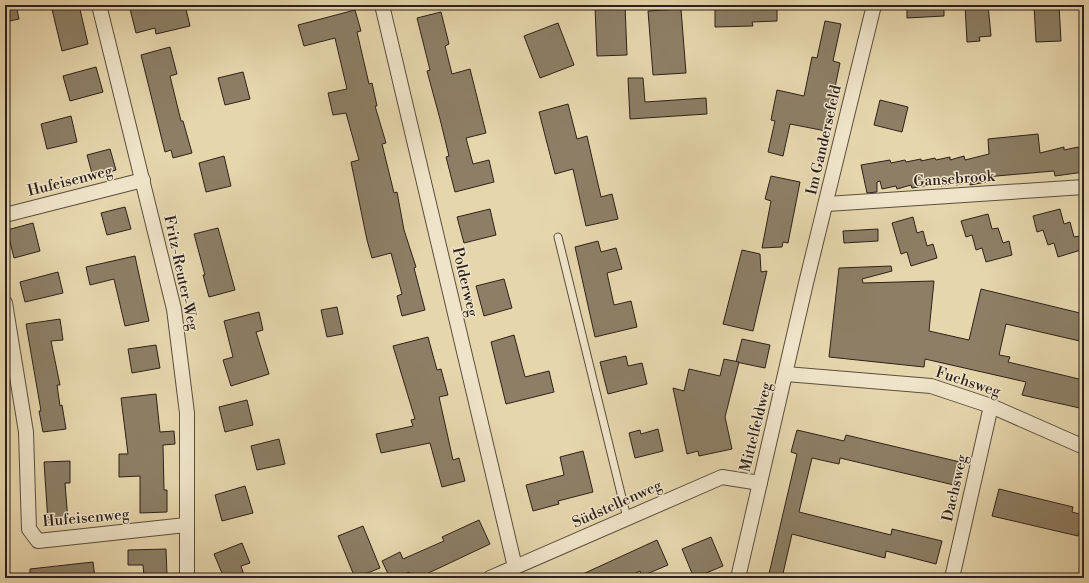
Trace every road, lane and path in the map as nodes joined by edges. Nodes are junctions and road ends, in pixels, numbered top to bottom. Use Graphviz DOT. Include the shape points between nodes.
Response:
graph roads {
  1 [pos="99,5"];
  2 [pos="382,5"];
  3 [pos="874,5"];
  4 [pos="143,180"];
  5 [pos="1084,187"];
  6 [pos="827,204"];
  7 [pos="5,215"];
  8 [pos="558,237"];
  9 [pos="806,283"];
  10 [pos="5,303"];
  11 [pos="786,374"];
  12 [pos="990,406"];
  13 [pos="1084,446"];
  14 [pos="760,483"];
  15 [pos="627,518"];
  16 [pos="186,525"];
  17 [pos="515,567"];
  18 [pos="187,578"];
  19 [pos="490,578"];
  20 [pos="738,578"];
  21 [pos="952,578"];
  1 -- 4 [label="street, Fritz-Reuter-Weg"];
  2 -- 17 [label="street, Polderweg"];
  3 -- 6 [label="street, Im Gandersefeld"];
  4 -- 7 [label="street, Hufeisenweg"];
  4 -- 16 [label="street, Fritz-Reuter-Weg" via="174,309 187,413"];
  5 -- 6 [label="street, Gansebrook"];
  6 -- 9 [label="street, Im Gandersefeld"];
  8 -- 15 [label="lane"];
  9 -- 11 [label="street, Mittelfeldweg"];
  10 -- 16 [label="street, Hufeisenweg" via="26,432 29,529 38,541"];
  11 -- 12 [label="street, Fuchsweg" via="931,386"];
  11 -- 14 [label="street, Mittelfeldweg"];
  12 -- 13 [label="street, Fuchsweg"];
  12 -- 21 [label="street, Dachsweg"];
  14 -- 15 [label="street, Südstellenweg" via="722,477"];
  14 -- 20 [label="street, Mittelfeldweg"];
  15 -- 17 [label="street, Südstellenweg"];
  16 -- 18 [label="street, Fritz-Reuter-Weg"];
  17 -- 19 [label="street, Südstellenweg"];
}
